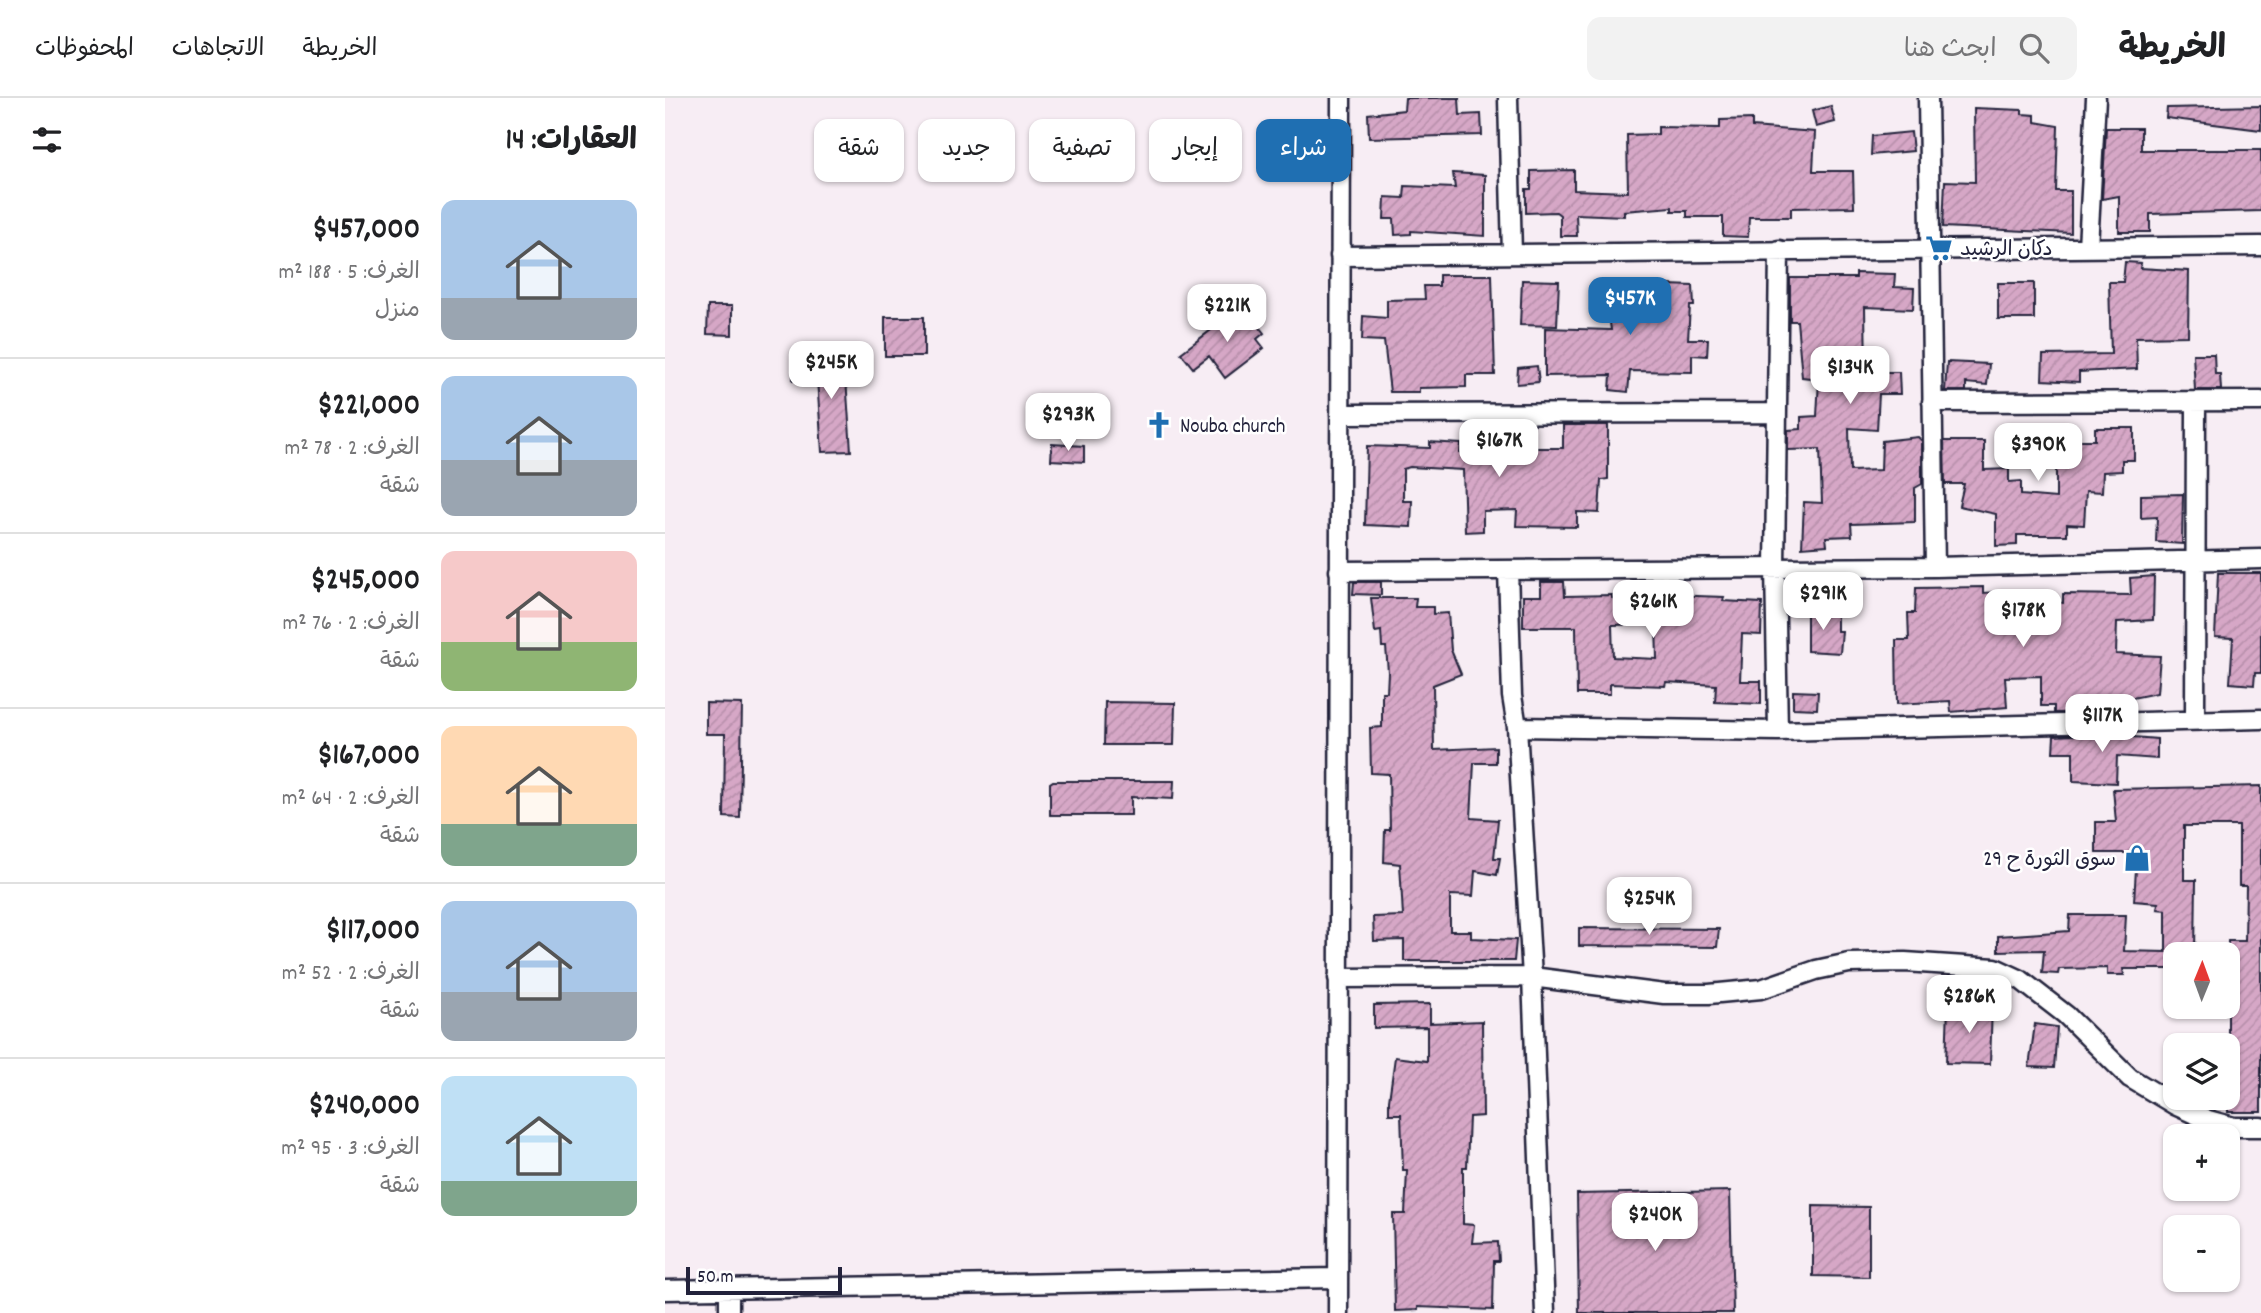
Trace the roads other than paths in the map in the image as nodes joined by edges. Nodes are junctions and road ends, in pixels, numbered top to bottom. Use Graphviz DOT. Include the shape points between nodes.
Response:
graph roads {
  1 [pos="1341,98"];
  2 [pos="1509,98"];
  3 [pos="1928,98"];
  4 [pos="2096,98"];
  5 [pos="2261,246"];
  6 [pos="2088,247"];
  7 [pos="1779,250"];
  8 [pos="1931,250"];
  9 [pos="1512,254"];
  10 [pos="1340,256"];
  11 [pos="2261,401"];
  12 [pos="1933,402"];
  13 [pos="2196,402"];
  14 [pos="1776,413"];
  15 [pos="1340,414"];
  16 [pos="2261,559"];
  17 [pos="2195,560"];
  18 [pos="1775,567"];
  19 [pos="1935,567"];
  20 [pos="1508,570"];
  21 [pos="1339,571"];
  22 [pos="2261,719"];
  23 [pos="2196,720"];
  24 [pos="1517,727"];
  25 [pos="1778,731"];
  26 [pos="1338,978"];
  27 [pos="1532,978"];
  28 [pos="2261,1127"];
  29 [pos="1338,1278"];
  30 [pos="665,1290"];
  31 [pos="729,1291"];
  32 [pos="729,1313"];
  33 [pos="1338,1313"];
  34 [pos="1545,1313"];
  1 -- 10 [label="street"];
  2 -- 9 [label="street"];
  3 -- 8 [label="street"];
  4 -- 6 [label="street"];
  5 -- 6 [label="street"];
  6 -- 8 [label="street"];
  7 -- 8 [label="street"];
  7 -- 9 [label="street"];
  7 -- 14 [label="street"];
  8 -- 12 [label="street"];
  9 -- 10 [label="street"];
  10 -- 15 [label="street"];
  11 -- 13 [label="street"];
  12 -- 13 [label="street"];
  12 -- 19 [label="street"];
  13 -- 17 [label="street"];
  14 -- 15 [label="street"];
  14 -- 18 [label="street"];
  15 -- 21 [label="street"];
  16 -- 17 [label="street"];
  17 -- 19 [label="street"];
  17 -- 23 [label="street"];
  18 -- 19 [label="street"];
  18 -- 20 [label="street"];
  18 -- 25 [label="street"];
  20 -- 21 [label="street"];
  20 -- 24 [label="street"];
  21 -- 26 [label="street"];
  22 -- 23 [label="street"];
  23 -- 25 [label="street"];
  24 -- 25 [label="street"];
  24 -- 27 [label="street"];
  26 -- 27 [label="street"];
  26 -- 29 [label="street"];
  27 -- 28 [label="street" via="1664,994 1709,994 1761,989 1849,963 1996,968 2021,980 2066,1014 2130,1078 2208,1120 2234,1127"];
  27 -- 34 [label="street"];
  29 -- 31 [label="street"];
  29 -- 33 [label="street"];
  30 -- 31 [label="street"];
  31 -- 32 [label="street"];
}
